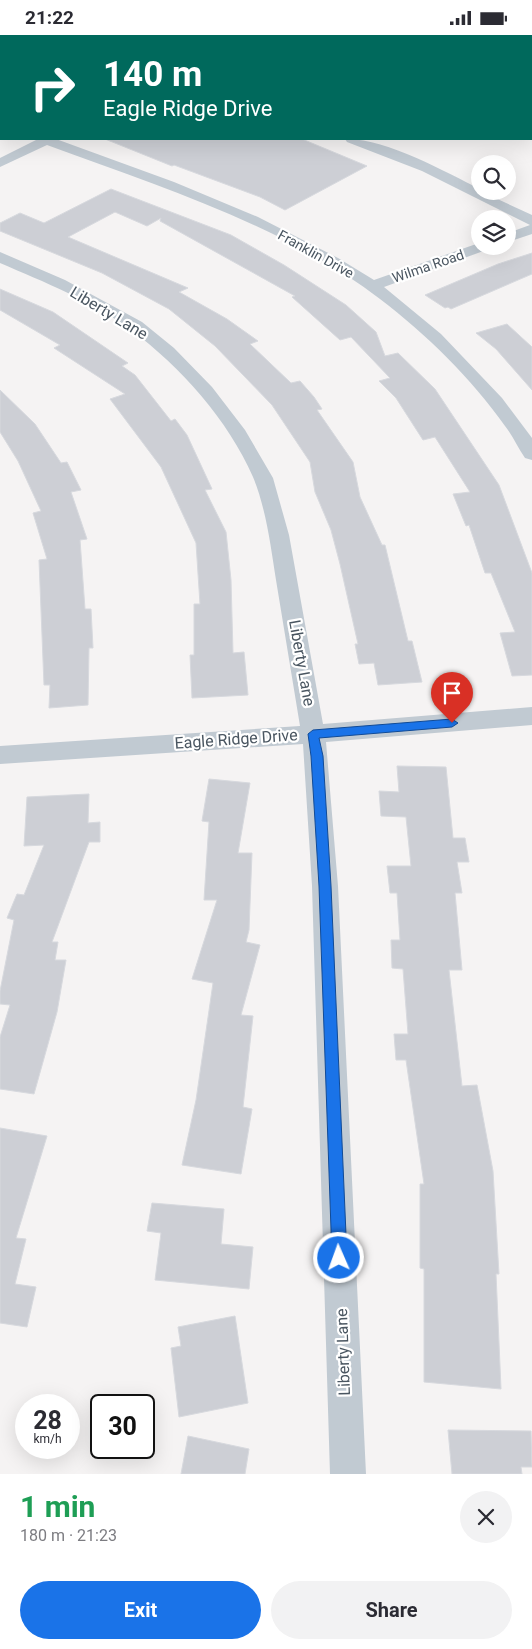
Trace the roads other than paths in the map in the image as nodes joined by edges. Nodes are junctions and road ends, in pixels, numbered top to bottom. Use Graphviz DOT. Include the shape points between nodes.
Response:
graph roads {
  1 [pos="44,140"];
  2 [pos="49,140"];
  3 [pos="355,140"];
  4 [pos="0,163"];
  5 [pos="532,221"];
  6 [pos="532,229"];
  7 [pos="516,235"];
  8 [pos="471,251"];
  9 [pos="0,257"];
  10 [pos="372,285"];
  11 [pos="532,454"];
  12 [pos="532,717"];
  13 [pos="313,734"];
  14 [pos="0,755"];
  15 [pos="348,1474"];
  1 -- 4 [label="street"];
  2 -- 10 [label="street, Franklin Drive" via="239,214"];
  3 -- 5 [label="street" via="427,167"];
  6 -- 7 [label="street"];
  8 -- 10 [label="street, Wilma Road"];
  9 -- 13 [label="street, Liberty Lane" via="59,283 136,326 168,352 206,391 236,430 263,478 279,535"];
  10 -- 11 [label="street, Franklin Drive" via="438,338 482,387"];
  12 -- 13 [label="street, Eagle Ridge Drive"];
  13 -- 14 [label="street, Eagle Ridge Drive"];
  13 -- 15 [label="street, Liberty Lane" via="325,886"];
}
